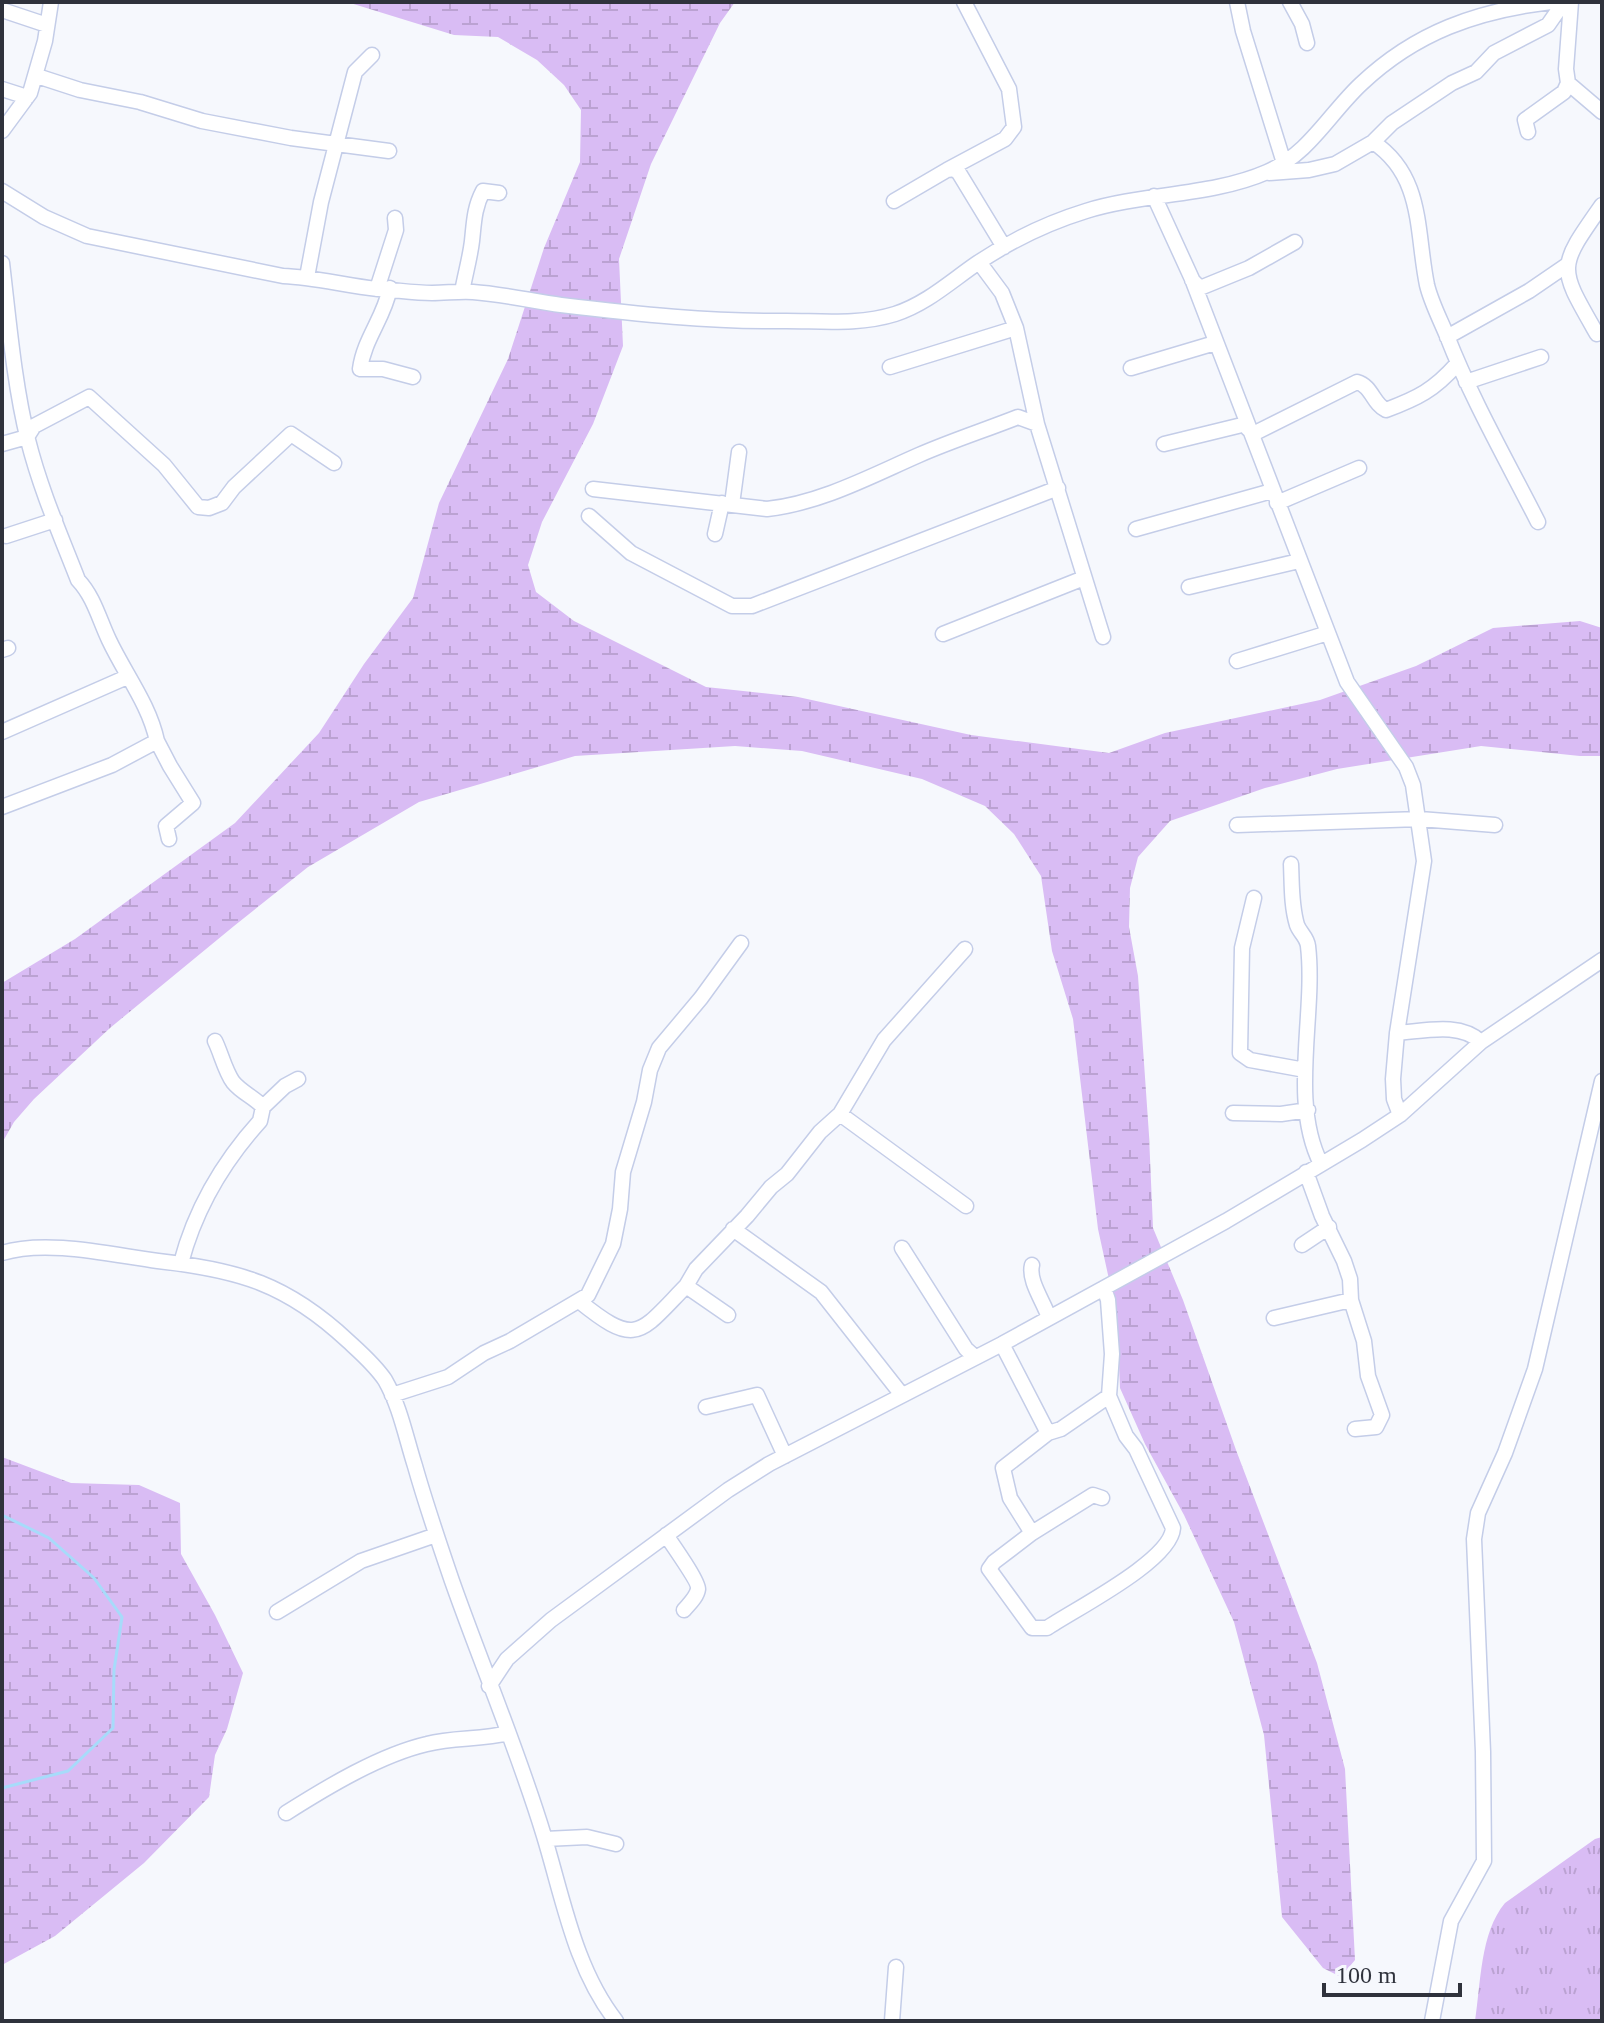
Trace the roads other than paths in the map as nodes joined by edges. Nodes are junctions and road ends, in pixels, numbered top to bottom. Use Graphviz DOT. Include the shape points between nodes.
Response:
graph roads {
  1 [pos="51,2"];
  2 [pos="964,2"];
  3 [pos="1237,2"];
  4 [pos="1290,2"];
  5 [pos="1551,2"];
  6 [pos="1564,2"];
  7 [pos="1571,2"];
  8 [pos="2,10"];
  9 [pos="47,25"];
  10 [pos="1307,43"];
  11 [pos="372,55"];
  12 [pos="37,76"];
  13 [pos="1568,83"];
  14 [pos="2,89"];
  15 [pos="27,97"];
  16 [pos="1602,112"];
  17 [pos="2,131"];
  18 [pos="1528,132"];
  19 [pos="1373,142"];
  20 [pos="337,143"];
  21 [pos="389,151"];
  22 [pos="1284,163"];
  23 [pos="947,170"];
  24 [pos="1265,173"];
  25 [pos="2,191"];
  26 [pos="499,193"];
  27 [pos="1154,196"];
  28 [pos="894,201"];
  29 [pos="1602,205"];
  30 [pos="395,218"];
  31 [pos="1295,242"];
  32 [pos="1004,247"];
  33 [pos="979,262"];
  34 [pos="2,263"];
  35 [pos="1567,265"];
  36 [pos="307,277"];
  37 [pos="1192,279"];
  38 [pos="383,288"];
  39 [pos="462,292"];
  40 [pos="1016,328"];
  41 [pos="1597,334"];
  42 [pos="1447,337"];
  43 [pos="1215,343"];
  44 [pos="8,356"];
  45 [pos="1541,357"];
  46 [pos="1457,364"];
  47 [pos="890,367"];
  48 [pos="1131,368"];
  49 [pos="413,377"];
  50 [pos="1466,382"];
  51 [pos="1037,424"];
  52 [pos="1247,426"];
  53 [pos="27,437"];
  54 [pos="2,444"];
  55 [pos="1164,444"];
  56 [pos="739,452"];
  57 [pos="334,463"];
  58 [pos="1359,468"];
  59 [pos="1058,488"];
  60 [pos="593,489"];
  61 [pos="1275,497"];
  62 [pos="727,503"];
  63 [pos="589,516"];
  64 [pos="55,520"];
  65 [pos="1538,522"];
  66 [pos="1136,529"];
  67 [pos="715,534"];
  68 [pos="6,536"];
  69 [pos="1299,561"];
  70 [pos="1084,578"];
  71 [pos="1189,587"];
  72 [pos="1328,633"];
  73 [pos="943,634"];
  74 [pos="1103,637"];
  75 [pos="1237,661"];
  76 [pos="127,677"];
  77 [pos="2,732"];
  78 [pos="157,741"];
  79 [pos="2,807"];
  80 [pos="1420,819"];
  81 [pos="1237,825"];
  82 [pos="1495,825"];
  83 [pos="169,839"];
  84 [pos="1291,864"];
  85 [pos="1254,898"];
  86 [pos="741,943"];
  87 [pos="965,949"];
  88 [pos="1602,960"];
  89 [pos="1397,1033"];
  90 [pos="215,1041"];
  91 [pos="1481,1042"];
  92 [pos="1305,1070"];
  93 [pos="298,1079"];
  94 [pos="1602,1081"];
  95 [pos="263,1107"];
  96 [pos="1308,1110"];
  97 [pos="1233,1113"];
  98 [pos="840,1114"];
  99 [pos="1400,1115"];
  100 [pos="1321,1164"];
  101 [pos="1306,1172"];
  102 [pos="966,1206"];
  103 [pos="1329,1227"];
  104 [pos="733,1229"];
  105 [pos="1302,1245"];
  106 [pos="902,1248"];
  107 [pos="2,1253"];
  108 [pos="181,1263"];
  109 [pos="1032,1265"];
  110 [pos="686,1286"];
  111 [pos="1104,1288"];
  112 [pos="1351,1300"];
  113 [pos="579,1301"];
  114 [pos="728,1315"];
  115 [pos="1049,1318"];
  116 [pos="1274,1318"];
  117 [pos="1002,1344"];
  118 [pos="975,1357"];
  119 [pos="392,1395"];
  120 [pos="902,1395"];
  121 [pos="1109,1396"];
  122 [pos="706,1407"];
  123 [pos="1355,1429"];
  124 [pos="1048,1433"];
  125 [pos="785,1456"];
  126 [pos="1102,1498"];
  127 [pos="1032,1533"];
  128 [pos="436,1535"];
  129 [pos="666,1535"];
  130 [pos="684,1610"];
  131 [pos="277,1612"];
  132 [pos="478,1653"];
  133 [pos="507,1659"];
  134 [pos="489,1686"];
  135 [pos="508,1733"];
  136 [pos="286,1813"];
  137 [pos="545,1839"];
  138 [pos="616,1844"];
  139 [pos="896,1967"];
  140 [pos="616,2021"];
  141 [pos="892,2021"];
  142 [pos="1432,2021"];
  1 -- 9 [label="street"];
  2 -- 23 [label="street" via="1009,89 1014,127 1005,139"];
  3 -- 22 [label="street"];
  4 -- 10 [label="street"];
  5 -- 22 [label="street" via="1476,15 1400,51"];
  6 -- 19 [label="street" via="1548,25 1494,53 1476,72 1392,123"];
  7 -- 13 [label="street"];
  8 -- 9 [label="street"];
  9 -- 12 [label="street"];
  11 -- 20 [label="street" via="355,72"];
  12 -- 15 [label="street"];
  12 -- 20 [label="street" via="202,121"];
  13 -- 16 [label="street"];
  13 -- 18 [label="street" via="1564,92 1525,120"];
  14 -- 15 [label="street"];
  15 -- 17 [label="street"];
  19 -- 24 [label="street" via="1335,164"];
  19 -- 42 [label="street" via="1388,152 1408,183 1417,209 1428,289"];
  20 -- 21 [label="street"];
  20 -- 36 [label="street"];
  22 -- 24 [label="street"];
  23 -- 28 [label="street"];
  23 -- 32 [label="street" via="959,173"];
  24 -- 27 [label="street"];
  25 -- 36 [label="street" via="87,236"];
  26 -- 39 [label="street" via="483,191 478,200"];
  27 -- 32 [label="street" via="1088,210"];
  27 -- 37 [label="street"];
  29 -- 35 [label="street" via="1574,245"];
  30 -- 38 [label="street"];
  31 -- 37 [label="street" via="1200,288"];
  32 -- 33 [label="street"];
  33 -- 39 [label="street" via="925,301 860,321 709,319"];
  33 -- 40 [label="street" via="1002,293"];
  34 -- 44 [label="street"];
  35 -- 41 [label="street" via="1575,296"];
  35 -- 42 [label="street"];
  36 -- 38 [label="street"];
  37 -- 43 [label="street"];
  38 -- 39 [label="street"];
  38 -- 49 [label="street" via="383,312 362,353 360,369"];
  40 -- 47 [label="street"];
  40 -- 51 [label="street"];
  42 -- 46 [label="street"];
  43 -- 48 [label="street"];
  43 -- 52 [label="street"];
  44 -- 53 [label="street"];
  45 -- 50 [label="street"];
  46 -- 50 [label="street"];
  46 -- 52 [label="street" via="1420,397 1386,410 1357,382 1255,433"];
  50 -- 65 [label="street"];
  51 -- 59 [label="street"];
  51 -- 62 [label="street" via="1018,417 781,508"];
  52 -- 55 [label="street"];
  52 -- 61 [label="street"];
  53 -- 54 [label="street"];
  53 -- 57 [label="street" via="34,426 89,397 164,465 198,507 209,508 222,503 291,434"];
  53 -- 64 [label="street"];
  56 -- 62 [label="street"];
  58 -- 61 [label="street"];
  59 -- 63 [label="street" via="742,607 631,553"];
  59 -- 70 [label="street"];
  60 -- 62 [label="street"];
  61 -- 66 [label="street"];
  61 -- 69 [label="street"];
  62 -- 67 [label="street"];
  64 -- 68 [label="street"];
  64 -- 76 [label="street" via="78,580"];
  69 -- 71 [label="street"];
  69 -- 72 [label="street"];
  70 -- 73 [label="street"];
  70 -- 74 [label="street"];
  72 -- 75 [label="street"];
  72 -- 80 [label="street" via="1347,682 1406,767"];
  76 -- 77 [label="street"];
  76 -- 78 [label="street" via="153,722"];
  78 -- 79 [label="street" via="112,765"];
  78 -- 83 [label="street" via="193,803 166,826"];
  80 -- 81 [label="street"];
  80 -- 82 [label="street"];
  80 -- 89 [label="street" via="1424,861"];
  84 -- 92 [label="street" via="1293,906 1308,942"];
  85 -- 92 [label="street" via="1242,948 1238,1048 1250,1060"];
  86 -- 113 [label="street" via="659,1048 623,1172 613,1244 588,1295"];
  87 -- 98 [label="street" via="884,1040"];
  88 -- 91 [label="street"];
  89 -- 91 [label="street" via="1455,1030"];
  89 -- 99 [label="street" via="1393,1079"];
  90 -- 95 [label="street" via="231,1080"];
  91 -- 99 [label="street"];
  92 -- 96 [label="street"];
  93 -- 95 [label="street"];
  94 -- 142 [label="street" via="1535,1369 1478,1513 1474,1539 1484,1861 1451,1921"];
  95 -- 108 [label="street" via="260,1121 226,1162"];
  96 -- 97 [label="street"];
  96 -- 100 [label="street" via="1313,1148"];
  98 -- 102 [label="street"];
  98 -- 104 [label="street"];
  99 -- 100 [label="street"];
  100 -- 101 [label="street"];
  101 -- 103 [label="street"];
  101 -- 111 [label="street"];
  103 -- 105 [label="street"];
  103 -- 112 [label="street" via="1344,1261"];
  104 -- 110 [label="street"];
  104 -- 120 [label="street" via="821,1292"];
  106 -- 118 [label="street"];
  107 -- 108 [label="street" via="36,1248"];
  108 -- 119 [label="street" via="236,1273 280,1289 322,1317 372,1363"];
  109 -- 115 [label="street" via="1032,1279"];
  110 -- 113 [label="street" via="657,1318 636,1331 606,1323"];
  110 -- 114 [label="street"];
  111 -- 115 [label="street"];
  111 -- 121 [label="street" via="1112,1354"];
  112 -- 116 [label="street"];
  112 -- 123 [label="street" via="1382,1415 1376,1427"];
  113 -- 119 [label="street" via="448,1377"];
  115 -- 117 [label="street"];
  117 -- 118 [label="street"];
  117 -- 124 [label="street"];
  118 -- 120 [label="street"];
  119 -- 128 [label="street"];
  120 -- 125 [label="street"];
  121 -- 124 [label="street"];
  121 -- 127 [label="street" via="1173,1528 1172,1539 1120,1583 1038,1630 989,1569"];
  122 -- 125 [label="street" via="757,1395"];
  124 -- 127 [label="street" via="1003,1468 1010,1498"];
  125 -- 129 [label="street"];
  126 -- 127 [label="street" via="1093,1495"];
  128 -- 131 [label="street" via="361,1561"];
  128 -- 132 [label="street"];
  129 -- 130 [label="street" via="698,1581 694,1599"];
  129 -- 133 [label="street"];
  132 -- 133 [label="street"];
  132 -- 134 [label="street"];
  133 -- 134 [label="street"];
  134 -- 135 [label="street"];
  135 -- 136 [label="street" via="406,1750 345,1777"];
  135 -- 137 [label="street"];
  137 -- 138 [label="street" via="587,1837"];
  137 -- 140 [label="street" via="592,1982"];
  139 -- 141 [label="street"];
}
